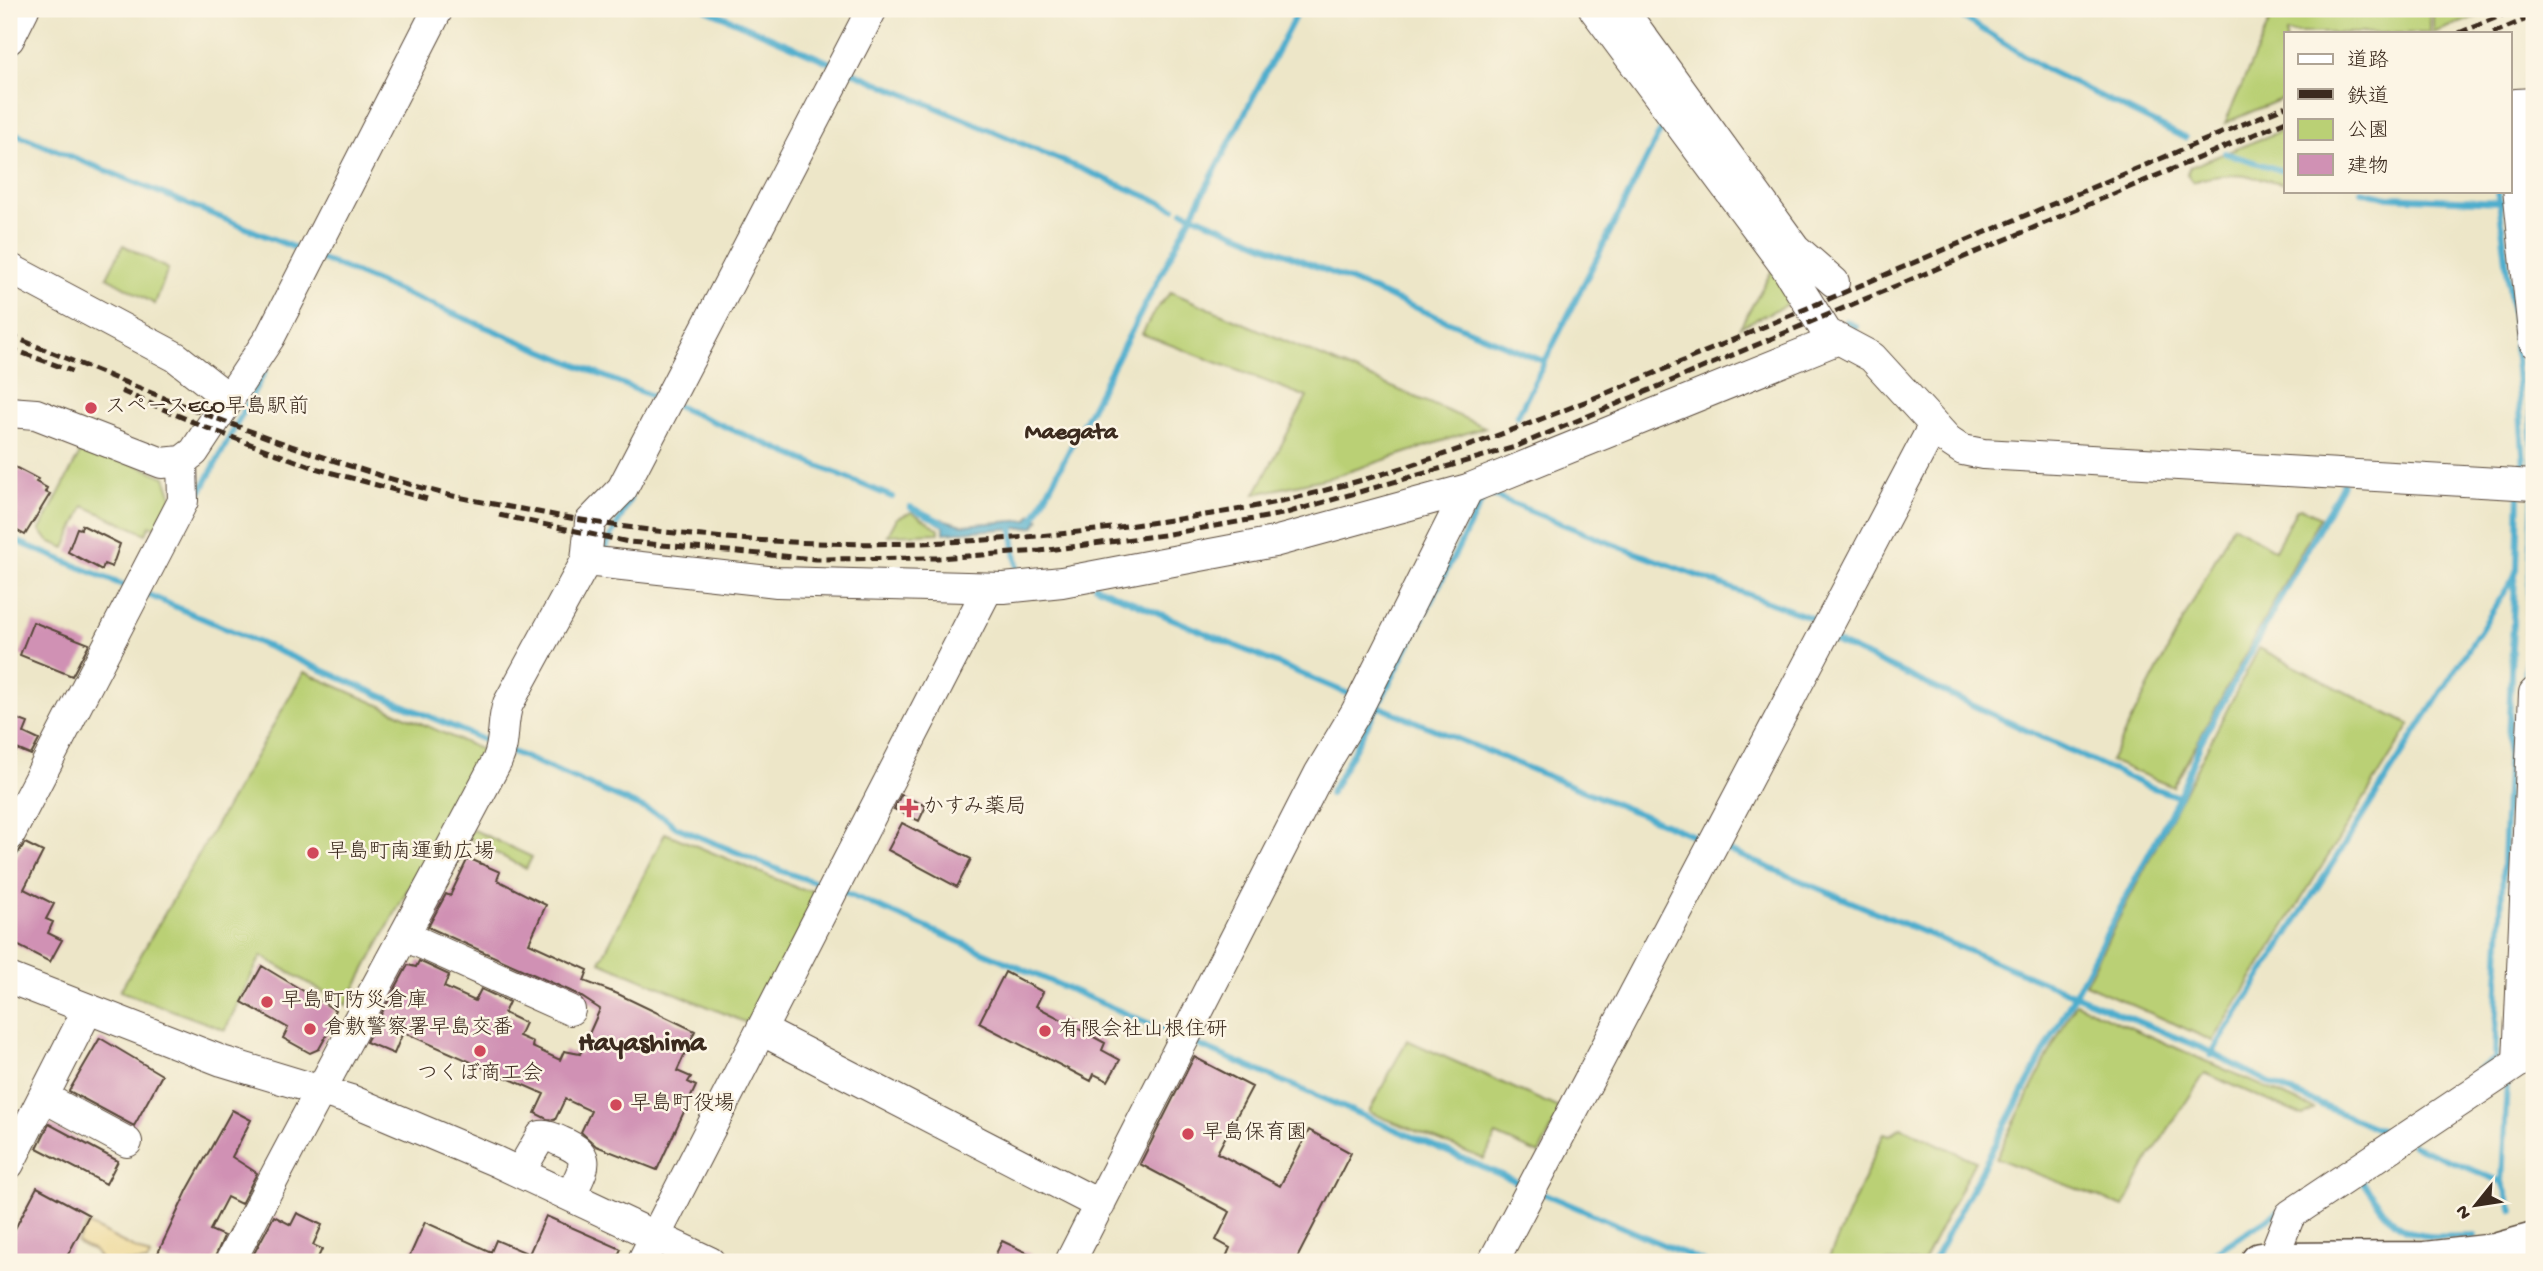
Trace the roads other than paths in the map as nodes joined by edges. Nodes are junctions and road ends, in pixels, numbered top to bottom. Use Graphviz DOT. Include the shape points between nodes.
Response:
graph roads {
  1 [pos="24,9"];
  2 [pos="438,9"];
  3 [pos="872,9"];
  4 [pos="1614,16"];
  5 [pos="9,39"];
  6 [pos="2534,103"];
  7 [pos="2512,109"];
  8 [pos="2512,130"];
  9 [pos="1787,254"];
  10 [pos="9,268"];
  11 [pos="1834,282"];
  12 [pos="1836,340"];
  13 [pos="2534,342"];
  14 [pos="9,412"];
  15 [pos="217,415"];
  16 [pos="1934,425"];
  17 [pos="182,461"];
  18 [pos="2524,484"];
  19 [pos="1468,489"];
  20 [pos="595,563"];
  21 [pos="995,588"];
  22 [pos="2534,693"];
  23 [pos="9,836"];
  24 [pos="405,936"];
  25 [pos="9,978"];
  26 [pos="2527,994"];
  27 [pos="88,1009"];
  28 [pos="570,1010"];
  29 [pos="761,1030"];
  30 [pos="2517,1063"];
  31 [pos="319,1091"];
  32 [pos="43,1097"];
  33 [pos="127,1142"];
  34 [pos="9,1164"];
  35 [pos="520,1172"];
  36 [pos="570,1196"];
  37 [pos="1100,1205"];
  38 [pos="2534,1242"];
  39 [pos="648,1250"];
  40 [pos="2266,1261"];
  41 [pos="230,1262"];
  42 [pos="710,1262"];
  43 [pos="1070,1262"];
  44 [pos="1493,1262"];
  1 -- 5 [label="street"];
  2 -- 15 [label="street" via="270,337"];
  3 -- 20 [label="street" via="622,489 590,522"];
  4 -- 9 [label="street"];
  6 -- 7 [label="street" via="2516,104"];
  8 -- 13 [label="street"];
  9 -- 11 [label="street"];
  9 -- 12 [label="street" via="1827,332"];
  10 -- 15 [label="street" via="176,358"];
  12 -- 16 [label="street" via="1872,357"];
  12 -- 19 [label="street"];
  14 -- 17 [label="street" via="36,414 162,463"];
  15 -- 17 [label="street" via="194,452"];
  16 -- 18 [label="street" via="1963,450 1983,454"];
  16 -- 44 [label="street"];
  17 -- 23 [label="street" via="183,501"];
  19 -- 21 [label="street" via="1274,541 1076,579"];
  19 -- 37 [label="street"];
  20 -- 21 [label="street" via="777,582"];
  20 -- 24 [label="street" via="508,704 503,738"];
  21 -- 29 [label="street" via="832,888"];
  22 -- 26 [label="street"];
  24 -- 28 [label="street"];
  24 -- 31 [label="street"];
  25 -- 27 [label="street"];
  26 -- 30 [label="street"];
  27 -- 31 [label="street" via="222,1061"];
  27 -- 32 [label="street"];
  29 -- 37 [label="street"];
  29 -- 39 [label="street"];
  30 -- 40 [label="street" via="2290,1216"];
  31 -- 35 [label="street" via="351,1100"];
  31 -- 41 [label="street"];
  32 -- 33 [label="street"];
  32 -- 34 [label="street"];
  35 -- 36 [label="street"];
  35 -- 36 [label="street" via="541,1136 575,1147 584,1163"];
  36 -- 39 [label="street"];
  37 -- 43 [label="street"];
  38 -- 40 [label="main road" via="2495,1253 2425,1261"];
  39 -- 42 [label="street"];
}
